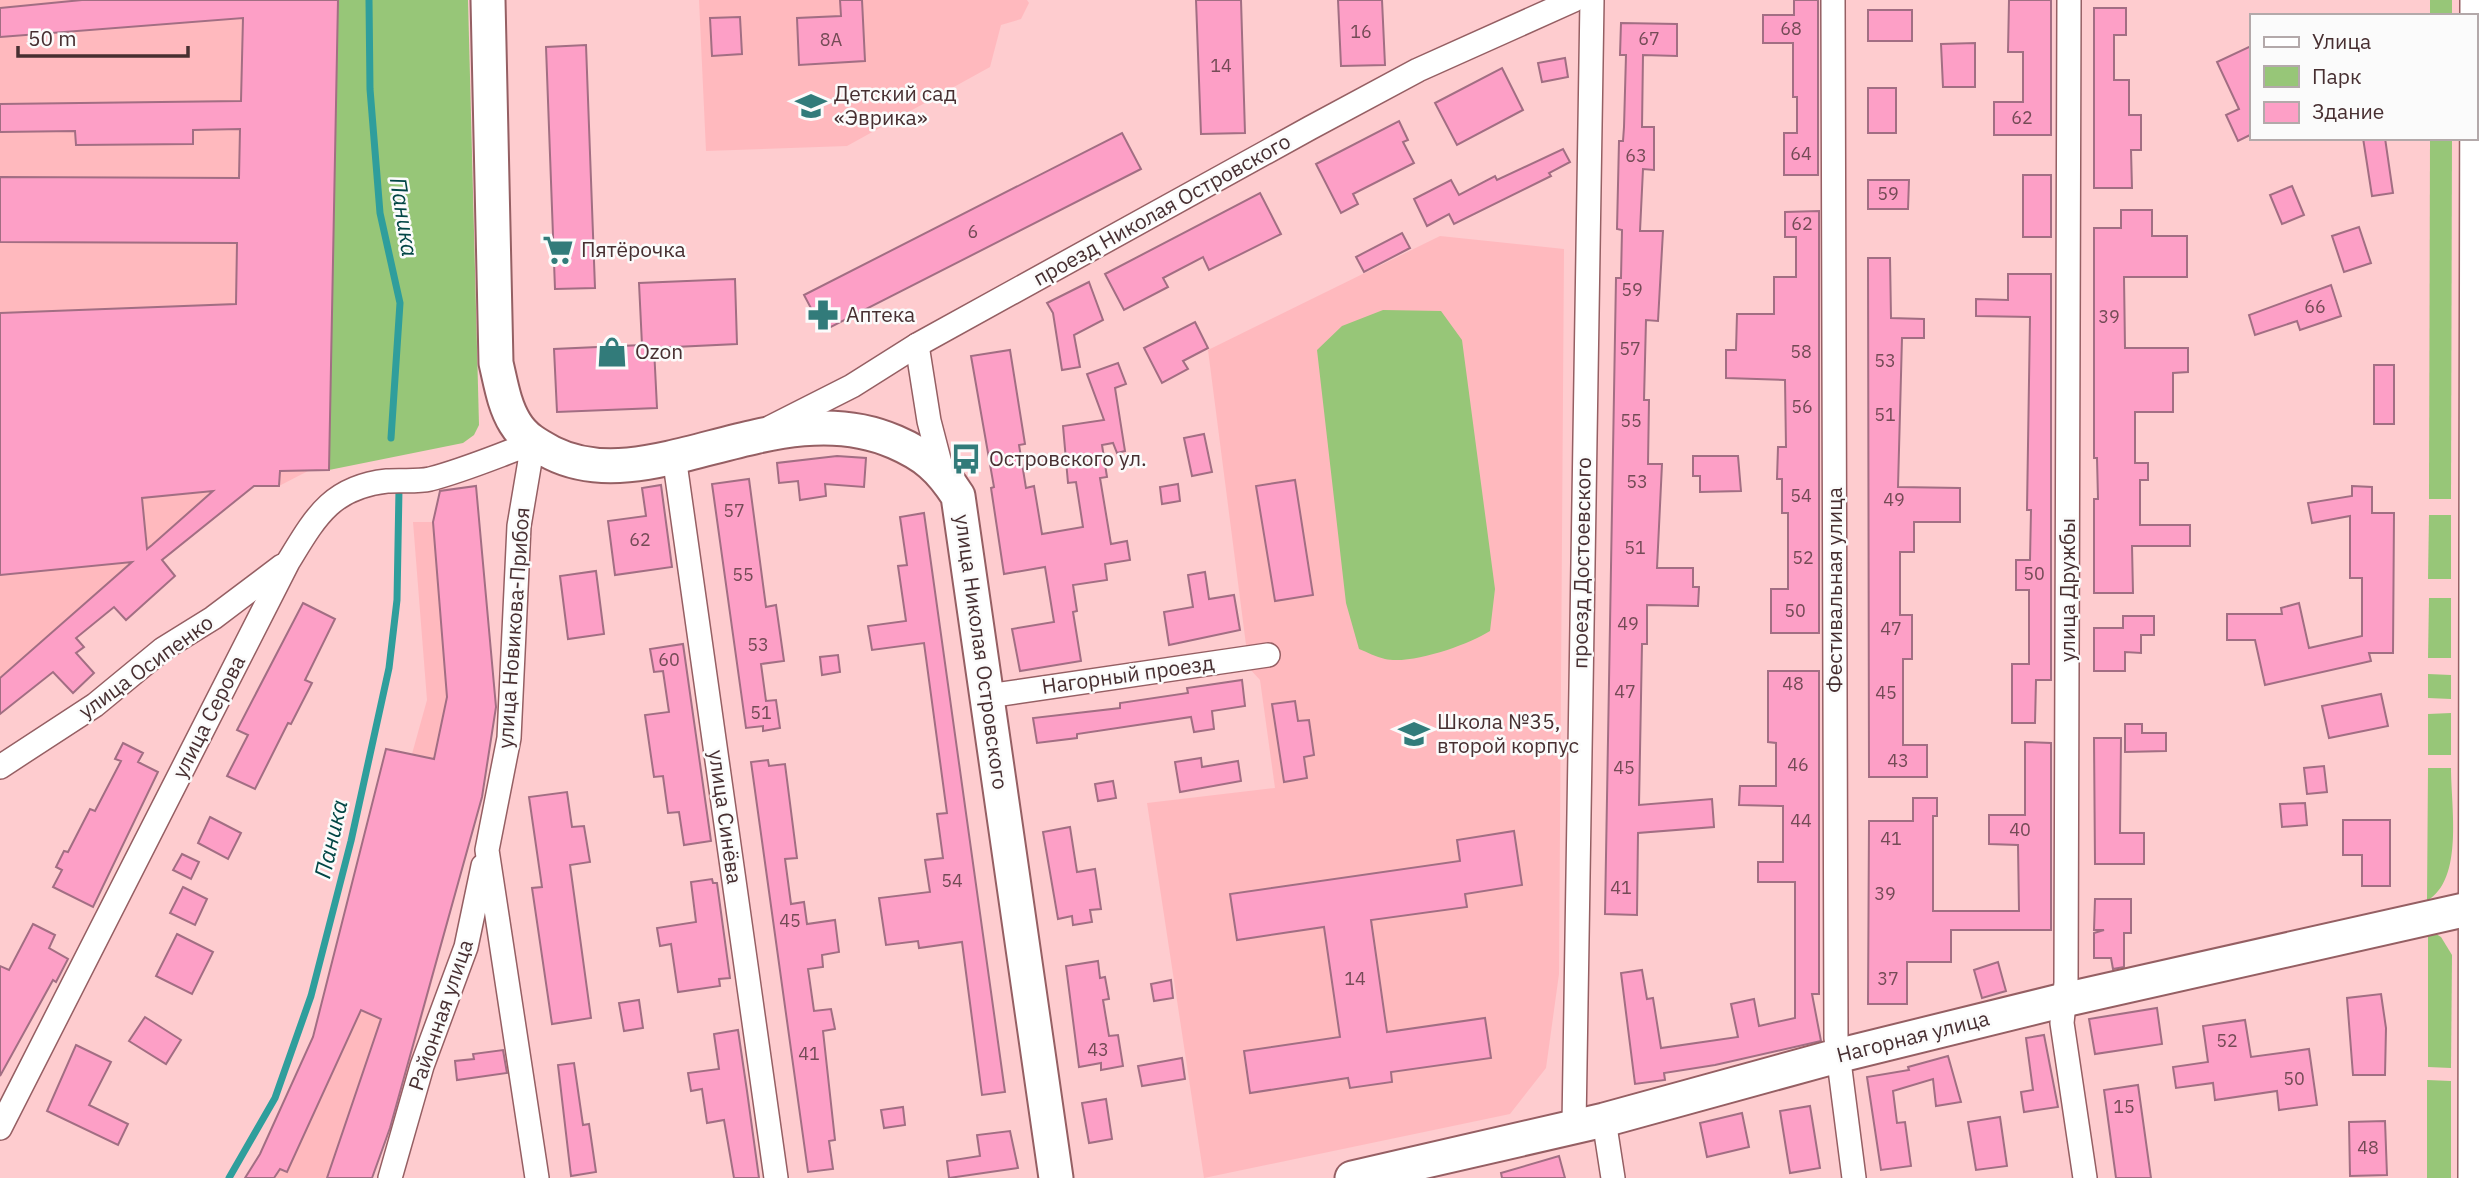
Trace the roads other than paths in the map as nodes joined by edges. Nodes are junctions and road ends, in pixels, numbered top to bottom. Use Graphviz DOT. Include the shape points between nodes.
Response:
graph roads {
  1 [pos="488,0"];
  2 [pos="1574,0"];
  3 [pos="1592,0"];
  4 [pos="1833,0"];
  5 [pos="2069,0"];
  6 [pos="2479,0"];
  7 [pos="917,345"];
  8 [pos="757,434"];
  9 [pos="533,443"];
  10 [pos="674,456"];
  11 [pos="942,471"];
  12 [pos="288,562"];
  13 [pos="1268,655"];
  14 [pos="988,696"];
  15 [pos="0,766"];
  16 [pos="486,850"];
  17 [pos="2477,907"];
  18 [pos="2064,1000"];
  19 [pos="1838,1055"];
  20 [pos="1589,1123"];
  21 [pos="0,1128"];
  22 [pos="1386,1174"];
  23 [pos="390,1178"];
  24 [pos="537,1178"];
  25 [pos="776,1178"];
  26 [pos="1056,1178"];
  27 [pos="1352,1178"];
  28 [pos="1613,1178"];
  29 [pos="1854,1178"];
  30 [pos="2085,1178"];
  31 [pos="2477,1178"];
  1 -- 9 [label="street" via="496,363 506,407"];
  2 -- 7 [label="street, проезд Николая Островского" via="1406,77"];
  3 -- 20 [label="street, проезд Достоевского"];
  4 -- 19 [label="street, Фестивальная улица"];
  5 -- 18 [label="street, улица Дружбы"];
  6 -- 17 [label="main road"];
  7 -- 8 [label="street, проезд Николая Островского" via="852,386"];
  7 -- 11 [label="street"];
  8 -- 10 [label="street, улица Николая Островского"];
  8 -- 11 [label="street, улица Николая Островского" via="809,427 848,429 882,436"];
  9 -- 10 [label="street, улица Николая Островского" via="560,457 606,466"];
  9 -- 12 [label="street, улица Серова" via="428,480 358,486 335,497"];
  9 -- 16 [label="street, улица Новикова-Прибоя" via="519,526 509,738"];
  10 -- 25 [label="street, улица Синёва"];
  11 -- 14 [label="street, улица Николая Островского" via="958,496"];
  12 -- 15 [label="street, улица Осипенко" via="163,649 95,705"];
  12 -- 21 [label="street, улица Серова"];
  13 -- 14 [label="street, Нагорный проезд"];
  14 -- 26 [label="street, улица Николая Островского"];
  16 -- 23 [label="street, Районная улица" via="466,947 422,1066"];
  16 -- 24 [label="street, улица Новикова-Прибоя"];
  17 -- 18 [label="street, Нагорная улица"];
  17 -- 31 [label="main road"];
  18 -- 19 [label="street, Нагорная улица"];
  18 -- 30 [label="street, улица Дружбы" via="2062,1023"];
  19 -- 20 [label="street, Нагорная улица"];
  19 -- 29 [label="street, Фестивальная улица"];
  20 -- 22 [label="street, Нагорная улица"];
  20 -- 28 [label="street, проезд Достоевского"];
  22 -- 27 [label="street, Нагорная улица"];
}
